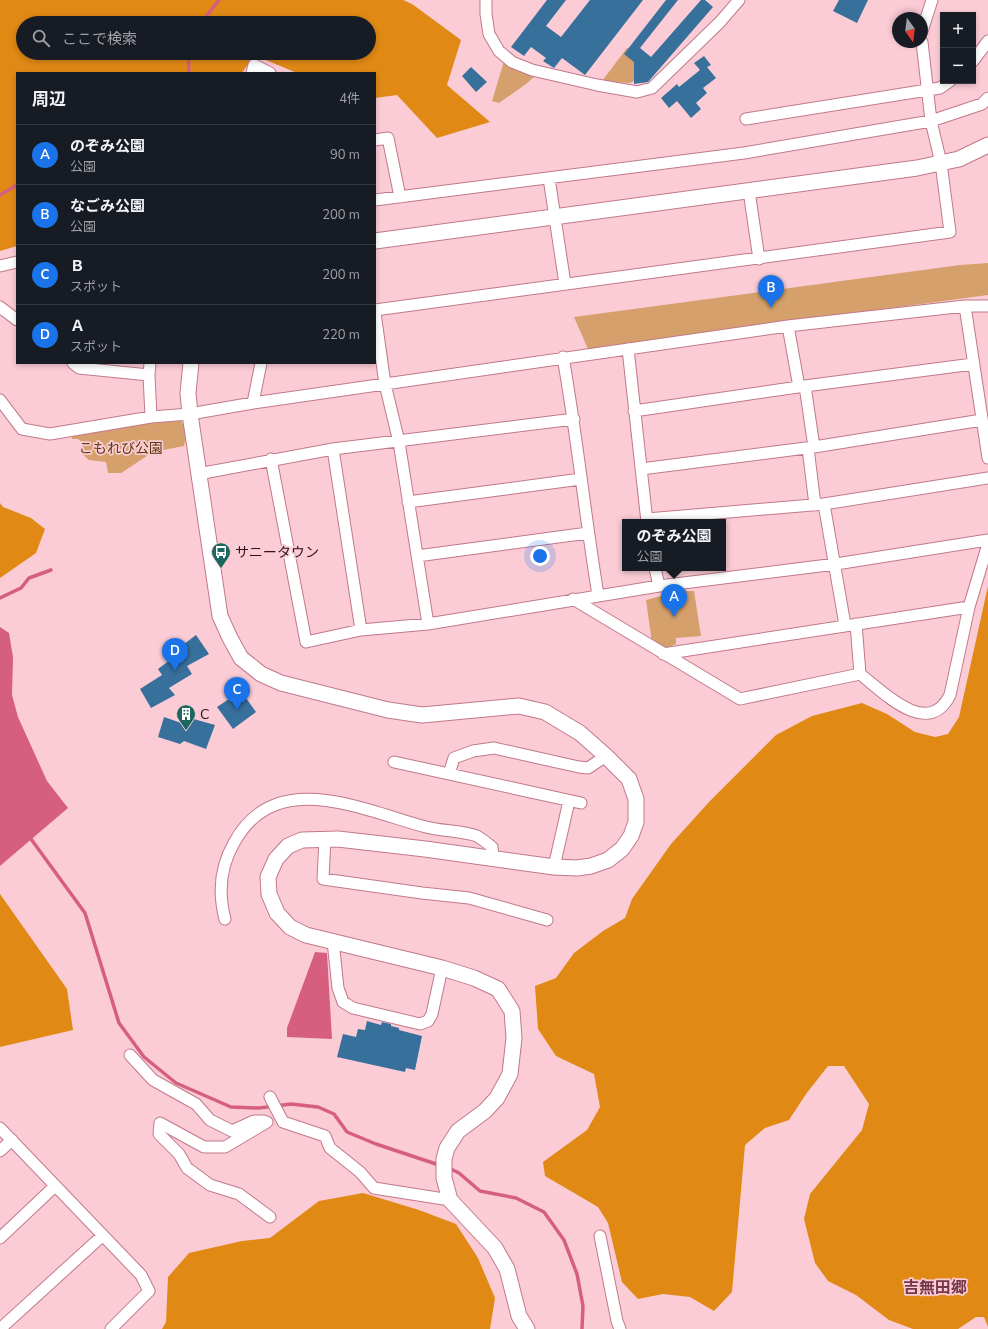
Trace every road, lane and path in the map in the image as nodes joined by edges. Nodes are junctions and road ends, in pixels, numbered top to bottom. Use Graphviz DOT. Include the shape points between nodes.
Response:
graph roads {
  1 [pos="486,0"];
  2 [pos="739,0"];
  3 [pos="932,0"];
  4 [pos="928,12"];
  5 [pos="988,41"];
  6 [pos="923,48"];
  7 [pos="976,57"];
  8 [pos="252,72"];
  9 [pos="268,72"];
  10 [pos="946,84"];
  11 [pos="927,90"];
  12 [pos="988,98"];
  13 [pos="746,119"];
  14 [pos="931,121"];
  15 [pos="376,140"];
  16 [pos="988,145"];
  17 [pos="941,163"];
  18 [pos="549,178"];
  19 [pos="749,191"];
  20 [pos="400,197"];
  21 [pos="376,200"];
  22 [pos="555,217"];
  23 [pos="376,241"];
  24 [pos="759,259"];
  25 [pos="16,262"];
  26 [pos="0,266"];
  27 [pos="565,284"];
  28 [pos="965,306"];
  29 [pos="988,306"];
  30 [pos="0,307"];
  31 [pos="376,312"];
  32 [pos="16,319"];
  33 [pos="376,319"];
  34 [pos="788,326"];
  35 [pos="628,349"];
  36 [pos="563,358"];
  37 [pos="74,364"];
  38 [pos="150,364"];
  39 [pos="191,364"];
  40 [pos="261,364"];
  41 [pos="973,364"];
  42 [pos="149,375"];
  43 [pos="385,384"];
  44 [pos="802,386"];
  45 [pos="0,400"];
  46 [pos="253,402"];
  47 [pos="634,411"];
  48 [pos="190,414"];
  49 [pos="151,417"];
  50 [pos="574,419"];
  51 [pos="982,420"];
  52 [pos="399,442"];
  53 [pos="811,448"];
  54 [pos="333,449"];
  55 [pos="988,458"];
  56 [pos="271,459"];
  57 [pos="642,469"];
  58 [pos="198,474"];
  59 [pos="988,478"];
  60 [pos="582,479"];
  61 [pos="408,502"];
  62 [pos="819,504"];
  63 [pos="647,519"];
  64 [pos="658,519"];
  65 [pos="588,533"];
  66 [pos="988,540"];
  67 [pos="988,544"];
  68 [pos="416,556"];
  69 [pos="836,564"];
  70 [pos="656,571"];
  71 [pos="659,586"];
  72 [pos="598,595"];
  73 [pos="573,598"];
  74 [pos="969,607"];
  75 [pos="428,624"];
  76 [pos="850,624"];
  77 [pos="361,630"];
  78 [pos="664,654"];
  79 [pos="860,674"];
  80 [pos="606,756"];
  81 [pos="394,762"];
  82 [pos="449,774"];
  83 [pos="569,801"];
  84 [pos="581,803"];
  85 [pos="325,839"];
  86 [pos="492,858"];
  87 [pos="554,867"];
  88 [pos="225,919"];
  89 [pos="548,920"];
  90 [pos="334,941"];
  91 [pos="442,968"];
  92 [pos="130,1055"];
  93 [pos="270,1098"];
  94 [pos="280,1117"];
  95 [pos="267,1122"];
  96 [pos="0,1128"];
  97 [pos="12,1140"];
  98 [pos="0,1151"];
  99 [pos="55,1186"];
  100 [pos="450,1200"];
  101 [pos="270,1217"];
  102 [pos="102,1236"];
  103 [pos="600,1236"];
  104 [pos="0,1238"];
  105 [pos="0,1329"];
  106 [pos="111,1329"];
  107 [pos="527,1329"];
  108 [pos="620,1329"];
  1 -- 2 [label="street" via="489,34 499,51 512,62 532,70 637,92 652,88"];
  3 -- 4 [label="street"];
  5 -- 7 [label="street"];
  6 -- 11 [label="street"];
  8 -- 9 [label="street" via="254,65"];
  10 -- 11 [label="street" via="940,88"];
  11 -- 13 [label="street"];
  11 -- 14 [label="street"];
  12 -- 14 [label="street" via="982,104"];
  14 -- 17 [label="street"];
  14 -- 18 [label="street" via="744,153"];
  15 -- 20 [label="street" via="388,138"];
  16 -- 17 [label="street" via="959,159"];
  17 -- 19 [label="street"];
  17 -- 24 [label="street" via="950,232"];
  18 -- 20 [label="street"];
  18 -- 22 [label="street"];
  19 -- 22 [label="street"];
  19 -- 24 [label="street"];
  20 -- 21 [label="street"];
  22 -- 23 [label="street"];
  22 -- 27 [label="street"];
  24 -- 27 [label="street"];
  25 -- 26 [label="street"];
  27 -- 31 [label="street"];
  28 -- 29 [label="street"];
  28 -- 34 [label="street"];
  28 -- 41 [label="street"];
  30 -- 32 [label="street"];
  33 -- 43 [label="street"];
  34 -- 35 [label="street"];
  34 -- 44 [label="street"];
  35 -- 36 [label="street"];
  35 -- 47 [label="street"];
  36 -- 43 [label="street"];
  36 -- 50 [label="street"];
  37 -- 42 [label="street" via="80,368"];
  38 -- 42 [label="street"];
  39 -- 48 [label="street" via="188,393"];
  40 -- 46 [label="street"];
  41 -- 44 [label="street"];
  41 -- 51 [label="street"];
  42 -- 49 [label="street"];
  43 -- 46 [label="street"];
  43 -- 52 [label="street"];
  44 -- 47 [label="street"];
  44 -- 53 [label="street"];
  45 -- 49 [label="street" via="22,429 50,434"];
  46 -- 48 [label="street"];
  47 -- 57 [label="street"];
  48 -- 49 [label="street"];
  48 -- 58 [label="street"];
  50 -- 52 [label="street"];
  50 -- 60 [label="street"];
  51 -- 53 [label="street"];
  51 -- 55 [label="street"];
  52 -- 54 [label="street"];
  52 -- 61 [label="street"];
  53 -- 57 [label="street"];
  53 -- 62 [label="street"];
  54 -- 56 [label="street"];
  54 -- 77 [label="street"];
  56 -- 58 [label="street"];
  56 -- 77 [label="street" via="306,642"];
  57 -- 63 [label="street"];
  58 -- 80 [label="street" via="220,616 241,658 261,674 281,683 388,710 422,715 519,706 545,712 580,733"];
  59 -- 62 [label="street"];
  60 -- 61 [label="street"];
  60 -- 65 [label="street"];
  61 -- 68 [label="street"];
  62 -- 64 [label="street"];
  62 -- 69 [label="street"];
  65 -- 68 [label="street"];
  65 -- 72 [label="street"];
  66 -- 69 [label="street"];
  67 -- 74 [label="street"];
  68 -- 75 [label="street"];
  69 -- 71 [label="street"];
  69 -- 76 [label="street"];
  70 -- 71 [label="street"];
  71 -- 72 [label="street"];
  72 -- 73 [label="street"];
  73 -- 75 [label="street"];
  73 -- 78 [label="street"];
  74 -- 76 [label="street"];
  74 -- 79 [label="street" via="950,695 946,704 938,710 924,714 900,706"];
  75 -- 77 [label="street"];
  76 -- 78 [label="street"];
  76 -- 79 [label="street"];
  78 -- 79 [label="street" via="740,700"];
  80 -- 82 [label="street" via="588,768 494,748 473,750 454,758"];
  80 -- 87 [label="street" via="629,779 636,799 636,822 631,836 622,849 608,860 577,868"];
  81 -- 82 [label="street"];
  82 -- 83 [label="street"];
  83 -- 84 [label="street"];
  83 -- 87 [label="street"];
  85 -- 86 [label="street" via="346,839"];
  85 -- 89 [label="street" via="323,879 469,898"];
  85 -- 90 [label="street" via="302,840 288,846 276,859 268,877 269,894 277,914 290,927 306,935"];
  86 -- 87 [label="street"];
  86 -- 88 [label="street" via="492,847 476,836 427,828 335,801 312,799 288,802 254,817 237,836 225,863 220,889"];
  90 -- 91 [label="street"];
  90 -- 91 [label="street" via="338,988 343,1002 353,1008 420,1024 428,1021 432,1014"];
  91 -- 100 [label="street" via="498,988 512,1011 514,1038 510,1074 497,1098 485,1111 458,1131 447,1148 444,1175"];
  92 -- 95 [label="street" via="153,1080 196,1104 210,1120 232,1131 254,1121"];
  93 -- 94 [label="street"];
  94 -- 95 [label="street"];
  94 -- 100 [label="street" via="325,1136 330,1148 360,1172 374,1188"];
  95 -- 101 [label="street" via="225,1147 204,1147 160,1123 159,1134 179,1154 188,1168 210,1185 239,1194"];
  96 -- 97 [label="street"];
  97 -- 98 [label="street"];
  97 -- 99 [label="street"];
  99 -- 102 [label="street"];
  99 -- 104 [label="street"];
  100 -- 107 [label="street" via="495,1248 507,1269 519,1316"];
  102 -- 105 [label="street"];
  102 -- 106 [label="street" via="140,1275 149,1291"];
  103 -- 108 [label="street"];
}
